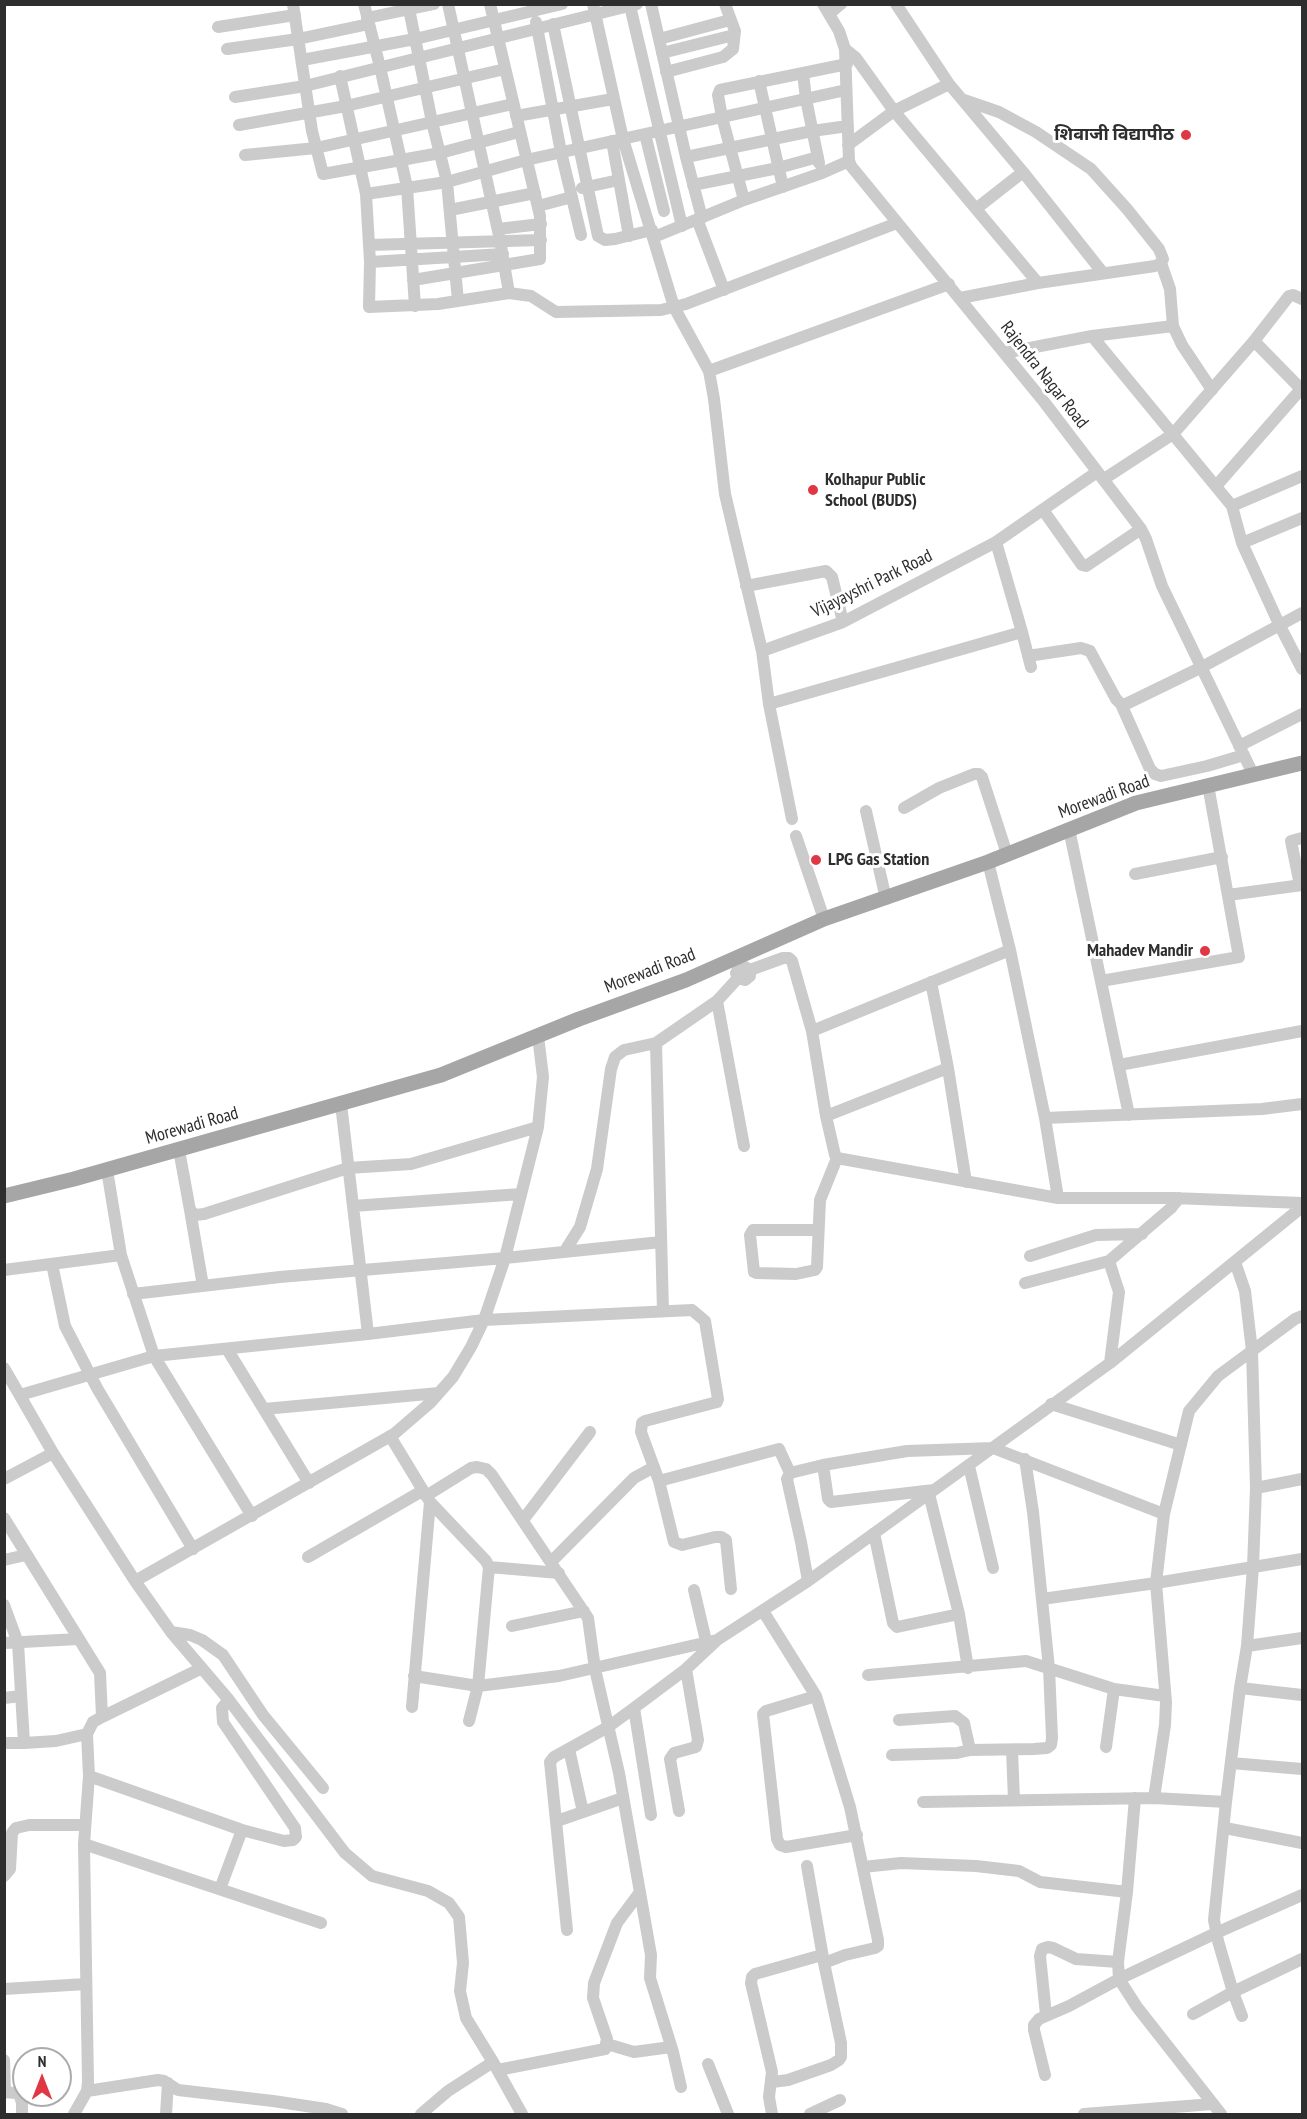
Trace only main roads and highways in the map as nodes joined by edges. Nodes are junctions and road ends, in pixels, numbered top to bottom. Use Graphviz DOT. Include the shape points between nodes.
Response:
graph roads {
  1 [pos="1302,763"];
  2 [pos="4,1196"];
  1 -- 2 [label="main road, Morewadi Road" via="1136,803 988,862 824,920 740,969 640,996 441,1075"];
}
